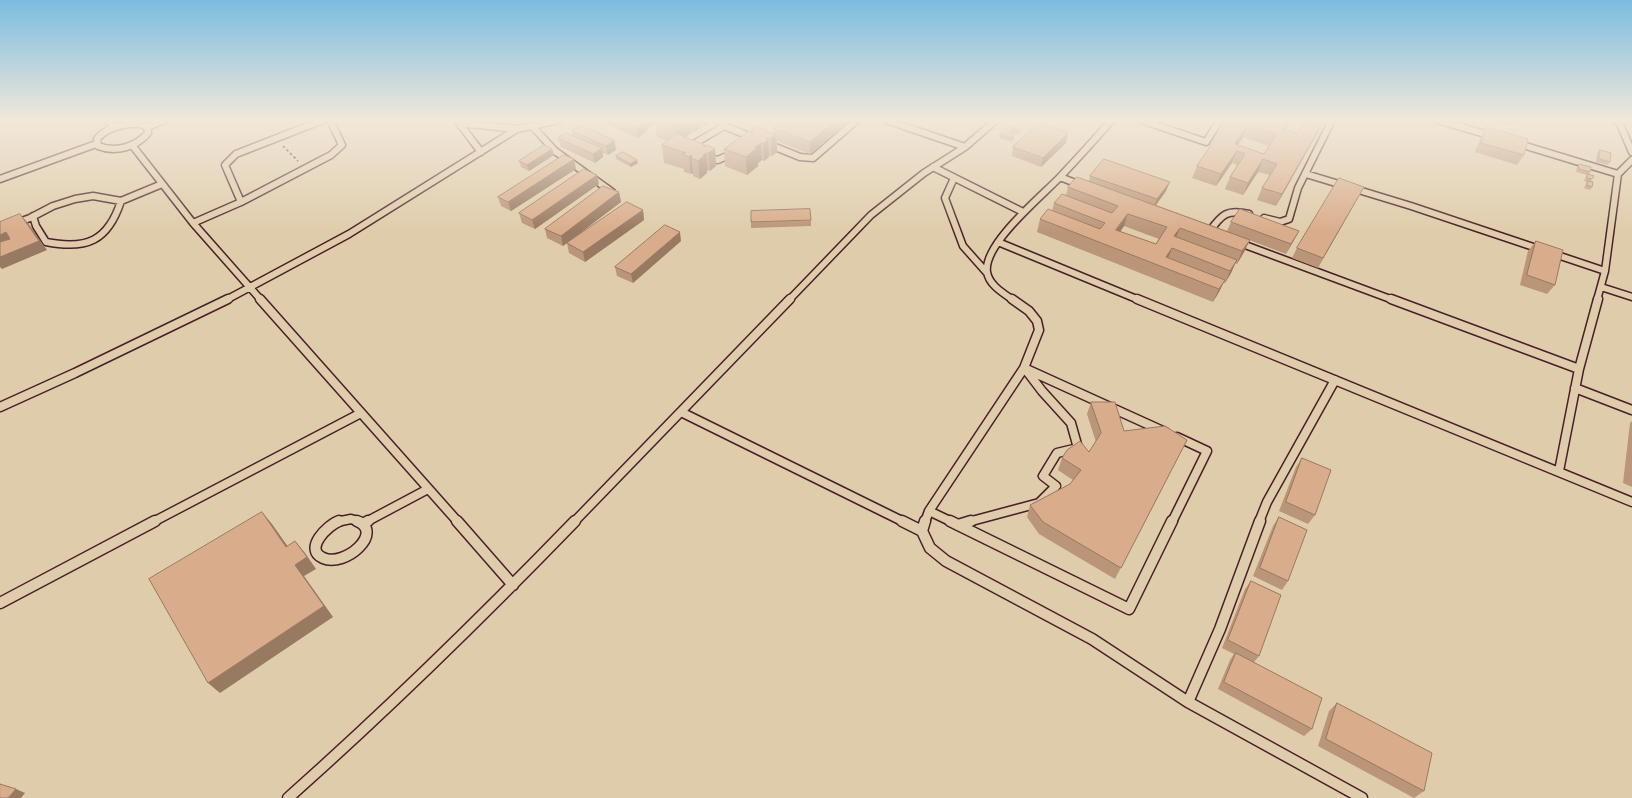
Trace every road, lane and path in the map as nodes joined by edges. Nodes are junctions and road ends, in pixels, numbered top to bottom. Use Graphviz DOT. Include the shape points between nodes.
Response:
graph roads {
  1 [pos="60,157"];
  2 [pos="141,157"];
  3 [pos="233,157"];
  4 [pos="294,157"];
  5 [pos="327,157"];
  6 [pos="473,157"];
  7 [pos="564,157"];
  8 [pos="706,157"];
  9 [pos="727,157"];
  10 [pos="803,157"];
  11 [pos="814,157"];
  12 [pos="949,157"];
  13 [pos="1078,157"];
  14 [pos="1314,157"];
  15 [pos="1563,157"];
  16 [pos="1632,160"];
  17 [pos="933,167"];
  18 [pos="306,168"];
  19 [pos="1306,174"];
  20 [pos="1618,174"];
  21 [pos="1060,177"];
  22 [pos="954,178"];
  23 [pos="0,179"];
  24 [pos="162,184"];
  25 [pos="1089,188"];
  26 [pos="613,193"];
  27 [pos="121,201"];
  28 [pos="241,202"];
  29 [pos="1023,212"];
  30 [pos="33,216"];
  31 [pos="193,223"];
  32 [pos="0,229"];
  33 [pos="1217,234"];
  34 [pos="1232,240"];
  35 [pos="998,242"];
  36 [pos="1605,271"];
  37 [pos="987,273"];
  38 [pos="1602,287"];
  39 [pos="251,288"];
  40 [pos="1632,297"];
  41 [pos="1024,368"];
  42 [pos="1579,370"];
  43 [pos="1335,380"];
  44 [pos="1575,388"];
  45 [pos="0,407"];
  46 [pos="1632,410"];
  47 [pos="680,412"];
  48 [pos="362,413"];
  49 [pos="1559,471"];
  50 [pos="428,489"];
  51 [pos="1632,502"];
  52 [pos="929,511"];
  53 [pos="363,524"];
  54 [pos="958,525"];
  55 [pos="922,530"];
  56 [pos="513,585"];
  57 [pos="0,603"];
  58 [pos="1188,702"];
  59 [pos="288,798"];
  60 [pos="1362,798"];
  1 -- 23 [label="lane"];
  2 -- 24 [label="lane"];
  3 -- 28 [label="lane" via="225,165"];
  4 -- 18 [label="path"];
  5 -- 18 [label="lane"];
  6 -- 39 [label="lane" via="349,234"];
  7 -- 26 [label="lane"];
  8 -- 9 [label="lane" via="711,160"];
  10 -- 11 [label="lane"];
  12 -- 17 [label="lane"];
  13 -- 21 [label="lane"];
  14 -- 19 [label="lane"];
  15 -- 20 [label="lane"];
  16 -- 20 [label="lane"];
  17 -- 22 [label="lane"];
  17 -- 47 [label="lane" via="871,215"];
  18 -- 28 [label="lane"];
  19 -- 33 [label="lane" via="1298,188 1289,219 1276,222 1228,211 1206,230"];
  19 -- 36 [label="lane"];
  20 -- 36 [label="lane"];
  21 -- 25 [label="lane"];
  21 -- 29 [label="lane"];
  22 -- 29 [label="lane"];
  22 -- 37 [label="lane" via="945,198 963,246"];
  24 -- 27 [label="lane"];
  24 -- 31 [label="lane"];
  27 -- 30 [label="lane" via="93,196 75,199"];
  27 -- 30 [label="lane" via="112,226 104,235 92,242 76,246 46,242"];
  28 -- 31 [label="lane"];
  29 -- 35 [label="lane"];
  30 -- 32 [label="lane"];
  31 -- 39 [label="lane"];
  34 -- 42 [label="lane"];
  35 -- 37 [label="lane" via="987,262"];
  35 -- 43 [label="lane"];
  36 -- 38 [label="lane"];
  37 -- 41 [label="lane" via="995,287 1029,311 1037,321 1039,330"];
  38 -- 40 [label="lane"];
  38 -- 42 [label="lane"];
  39 -- 45 [label="lane"];
  39 -- 48 [label="lane"];
  41 -- 52 [label="lane"];
  41 -- 54 [label="lane" via="1071,423 1078,448 1057,453 1043,476 1056,486 1039,503"];
  41 -- 54 [label="lane" via="1207,451 1129,609"];
  42 -- 44 [label="lane"];
  43 -- 49 [label="lane"];
  43 -- 58 [label="lane" via="1267,502 1220,629"];
  44 -- 46 [label="lane"];
  44 -- 49 [label="lane"];
  47 -- 55 [label="lane"];
  47 -- 56 [label="lane"];
  48 -- 50 [label="lane"];
  48 -- 57 [label="lane"];
  49 -- 51 [label="lane"];
  50 -- 53 [label="lane"];
  50 -- 56 [label="lane"];
  52 -- 54 [label="lane"];
  52 -- 55 [label="lane"];
  53 -- 53 [label="lane" via="367,535 353,554 345,558 328,560 318,553 317,540 327,527 351,519"];
  55 -- 58 [label="lane" via="930,548 946,561 1092,639"];
  56 -- 59 [label="lane" via="359,735"];
  58 -- 60 [label="lane"];
}
